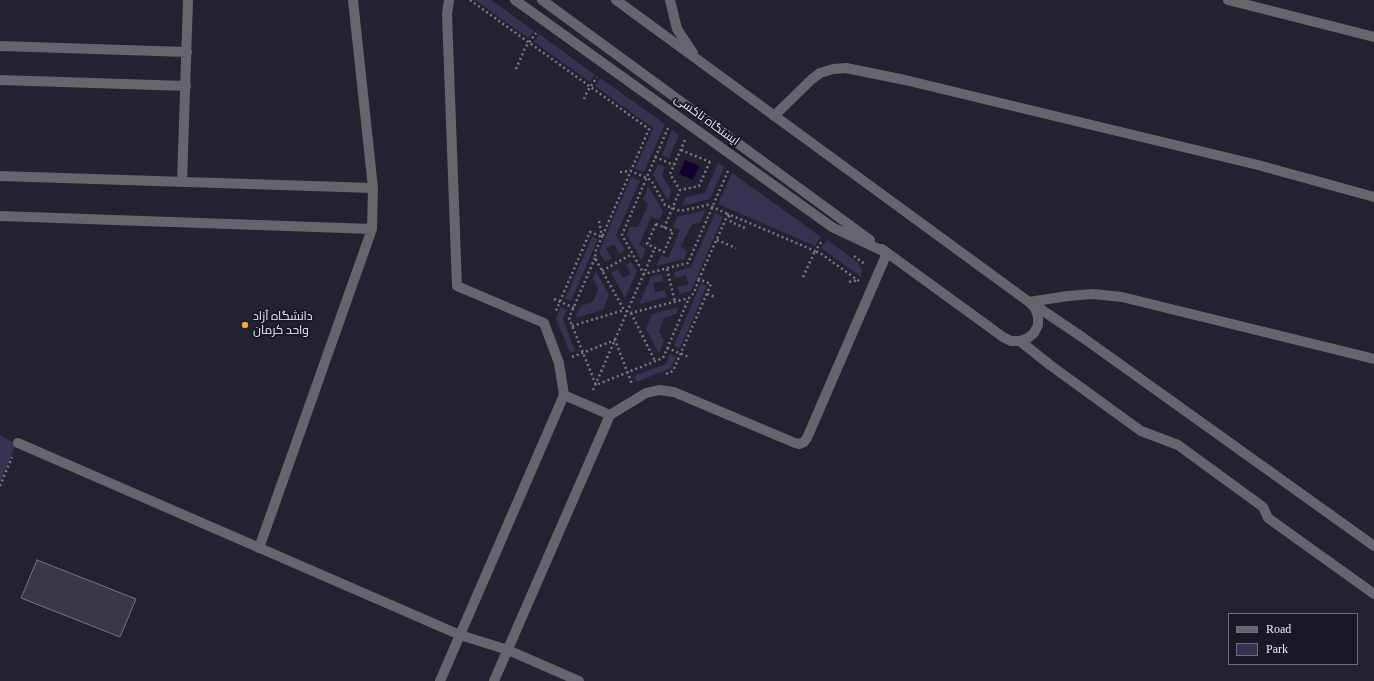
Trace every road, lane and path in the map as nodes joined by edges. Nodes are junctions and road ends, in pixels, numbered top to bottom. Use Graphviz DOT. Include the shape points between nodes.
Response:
graph roads {
  1 [pos="188,0"];
  2 [pos="353,0"];
  3 [pos="449,0"];
  4 [pos="470,0"];
  5 [pos="515,0"];
  6 [pos="542,0"];
  7 [pos="616,0"];
  8 [pos="670,0"];
  9 [pos="1228,0"];
  10 [pos="538,30"];
  11 [pos="1374,36"];
  12 [pos="529,43"];
  13 [pos="0,46"];
  14 [pos="186,52"];
  15 [pos="697,60"];
  16 [pos="516,69"];
  17 [pos="600,74"];
  18 [pos="0,80"];
  19 [pos="186,86"];
  20 [pos="590,86"];
  21 [pos="584,98"];
  22 [pos="774,116"];
  23 [pos="670,124"];
  24 [pos="686,136"];
  25 [pos="681,150"];
  26 [pos="713,155"];
  27 [pos="655,158"];
  28 [pos="710,162"];
  29 [pos="674,166"];
  30 [pos="730,167"];
  31 [pos="630,171"];
  32 [pos="620,172"];
  33 [pos="0,176"];
  34 [pos="646,178"];
  35 [pos="182,182"];
  36 [pos="373,188"];
  37 [pos="680,190"];
  38 [pos="1374,197"];
  39 [pos="712,207"];
  40 [pos="672,208"];
  41 [pos="728,214"];
  42 [pos="0,216"];
  43 [pos="599,221"];
  44 [pos="664,228"];
  45 [pos="745,228"];
  46 [pos="372,229"];
  47 [pos="826,236"];
  48 [pos="602,237"];
  49 [pos="717,240"];
  50 [pos="655,248"];
  51 [pos="736,248"];
  52 [pos="815,251"];
  53 [pos="887,252"];
  54 [pos="632,254"];
  55 [pos="595,258"];
  56 [pos="667,268"];
  57 [pos="602,271"];
  58 [pos="644,274"];
  59 [pos="803,277"];
  60 [pos="700,279"];
  61 [pos="849,282"];
  62 [pos="707,294"];
  63 [pos="714,297"];
  64 [pos="689,298"];
  65 [pos="554,299"];
  66 [pos="560,302"];
  67 [pos="675,302"];
  68 [pos="1029,302"];
  69 [pos="574,308"];
  70 [pos="624,310"];
  71 [pos="629,312"];
  72 [pos="552,319"];
  73 [pos="572,326"];
  74 [pos="615,340"];
  75 [pos="1020,341"];
  76 [pos="667,348"];
  77 [pos="583,353"];
  78 [pos="681,354"];
  79 [pos="689,357"];
  80 [pos="1374,359"];
  81 [pos="559,362"];
  82 [pos="655,362"];
  83 [pos="628,372"];
  84 [pos="660,376"];
  85 [pos="596,385"];
  86 [pos="564,395"];
  87 [pos="591,395"];
  88 [pos="637,397"];
  89 [pos="610,415"];
  90 [pos="18,443"];
  91 [pos="0,486"];
  92 [pos="1374,546"];
  93 [pos="259,548"];
  94 [pos="1374,594"];
  95 [pos="460,634"];
  96 [pos="508,650"];
  97 [pos="440,681"];
  98 [pos="494,681"];
  99 [pos="579,681"];
  1 -- 14 [label="street"];
  2 -- 36 [label="street"];
  3 -- 81 [label="street" via="447,14 457,286 544,323"];
  4 -- 12 [label="path"];
  5 -- 53 [label="street, ایستگاه تاکسی" via="832,227"];
  6 -- 53 [label="street"];
  7 -- 15 [label="street"];
  8 -- 15 [label="street" via="677,29"];
  9 -- 11 [label="street"];
  10 -- 12 [label="path"];
  12 -- 16 [label="path"];
  12 -- 20 [label="path"];
  13 -- 14 [label="street"];
  14 -- 19 [label="street"];
  15 -- 22 [label="street"];
  17 -- 20 [label="path"];
  18 -- 19 [label="street"];
  19 -- 35 [label="street"];
  20 -- 21 [label="path"];
  20 -- 31 [label="path" via="649,129"];
  22 -- 38 [label="street" via="820,73 846,68 1258,165"];
  22 -- 68 [label="street"];
  23 -- 27 [label="path"];
  24 -- 25 [label="path"];
  25 -- 28 [label="path"];
  25 -- 29 [label="path"];
  26 -- 28 [label="path"];
  27 -- 29 [label="path"];
  27 -- 34 [label="path"];
  28 -- 37 [label="path" via="699,186"];
  29 -- 37 [label="path" via="670,174"];
  30 -- 39 [label="path"];
  31 -- 32 [label="path"];
  31 -- 34 [label="path"];
  31 -- 48 [label="path"];
  33 -- 35 [label="street"];
  34 -- 40 [label="path" via="651,180 665,205"];
  34 -- 54 [label="path" via="622,235"];
  35 -- 36 [label="street"];
  36 -- 46 [label="street"];
  37 -- 40 [label="path"];
  39 -- 40 [label="path" via="708,205 680,211"];
  39 -- 41 [label="path"];
  39 -- 56 [label="path" via="688,263"];
  40 -- 44 [label="path"];
  41 -- 45 [label="path" via="731,222"];
  41 -- 49 [label="path"];
  41 -- 52 [label="path"];
  42 -- 46 [label="street"];
  43 -- 48 [label="path"];
  44 -- 50 [label="path" via="656,224 647,244"];
  44 -- 50 [label="path" via="673,231 664,252"];
  46 -- 93 [label="street"];
  47 -- 52 [label="path"];
  48 -- 55 [label="path"];
  48 -- 66 [label="path" via="590,232"];
  49 -- 51 [label="path"];
  49 -- 60 [label="path"];
  50 -- 58 [label="path"];
  52 -- 59 [label="path"];
  52 -- 61 [label="path" via="858,280"];
  53 -- 75 [label="street" via="1003,337 1011,341"];
  53 -- 88 [label="street" via="804,442 795,443 674,392 659,390"];
  54 -- 57 [label="path"];
  54 -- 58 [label="path"];
  55 -- 57 [label="path"];
  55 -- 69 [label="path"];
  56 -- 58 [label="path"];
  56 -- 67 [label="path"];
  57 -- 70 [label="path"];
  58 -- 71 [label="path"];
  60 -- 62 [label="path" via="711,284"];
  60 -- 64 [label="path"];
  62 -- 63 [label="path"];
  62 -- 78 [label="path"];
  64 -- 67 [label="path"];
  64 -- 76 [label="path"];
  65 -- 66 [label="path"];
  66 -- 69 [label="path"];
  66 -- 72 [label="path"];
  67 -- 71 [label="path"];
  68 -- 75 [label="street" via="1035,308 1038,325 1031,336"];
  68 -- 80 [label="street" via="1087,294 1122,297"];
  68 -- 92 [label="street" via="1082,336"];
  69 -- 73 [label="path" via="569,318"];
  70 -- 71 [label="path"];
  70 -- 73 [label="path"];
  71 -- 74 [label="path"];
  71 -- 82 [label="path"];
  73 -- 77 [label="path"];
  74 -- 77 [label="path"];
  74 -- 83 [label="path"];
  74 -- 85 [label="path"];
  75 -- 94 [label="street" via="1141,430 1178,445 1263,507 1268,518"];
  76 -- 78 [label="path"];
  76 -- 82 [label="path" via="663,358"];
  77 -- 81 [label="path"];
  77 -- 85 [label="path"];
  78 -- 79 [label="path"];
  78 -- 84 [label="path" via="673,371"];
  81 -- 86 [label="street"];
  82 -- 83 [label="path"];
  83 -- 85 [label="path"];
  83 -- 88 [label="path"];
  85 -- 87 [label="path"];
  86 -- 89 [label="street"];
  86 -- 95 [label="street"];
  88 -- 89 [label="street"];
  89 -- 96 [label="street"];
  90 -- 91 [label="path"];
  90 -- 93 [label="street"];
  93 -- 95 [label="street"];
  95 -- 96 [label="street"];
  95 -- 97 [label="street"];
  96 -- 98 [label="street"];
  96 -- 99 [label="street"];
}
